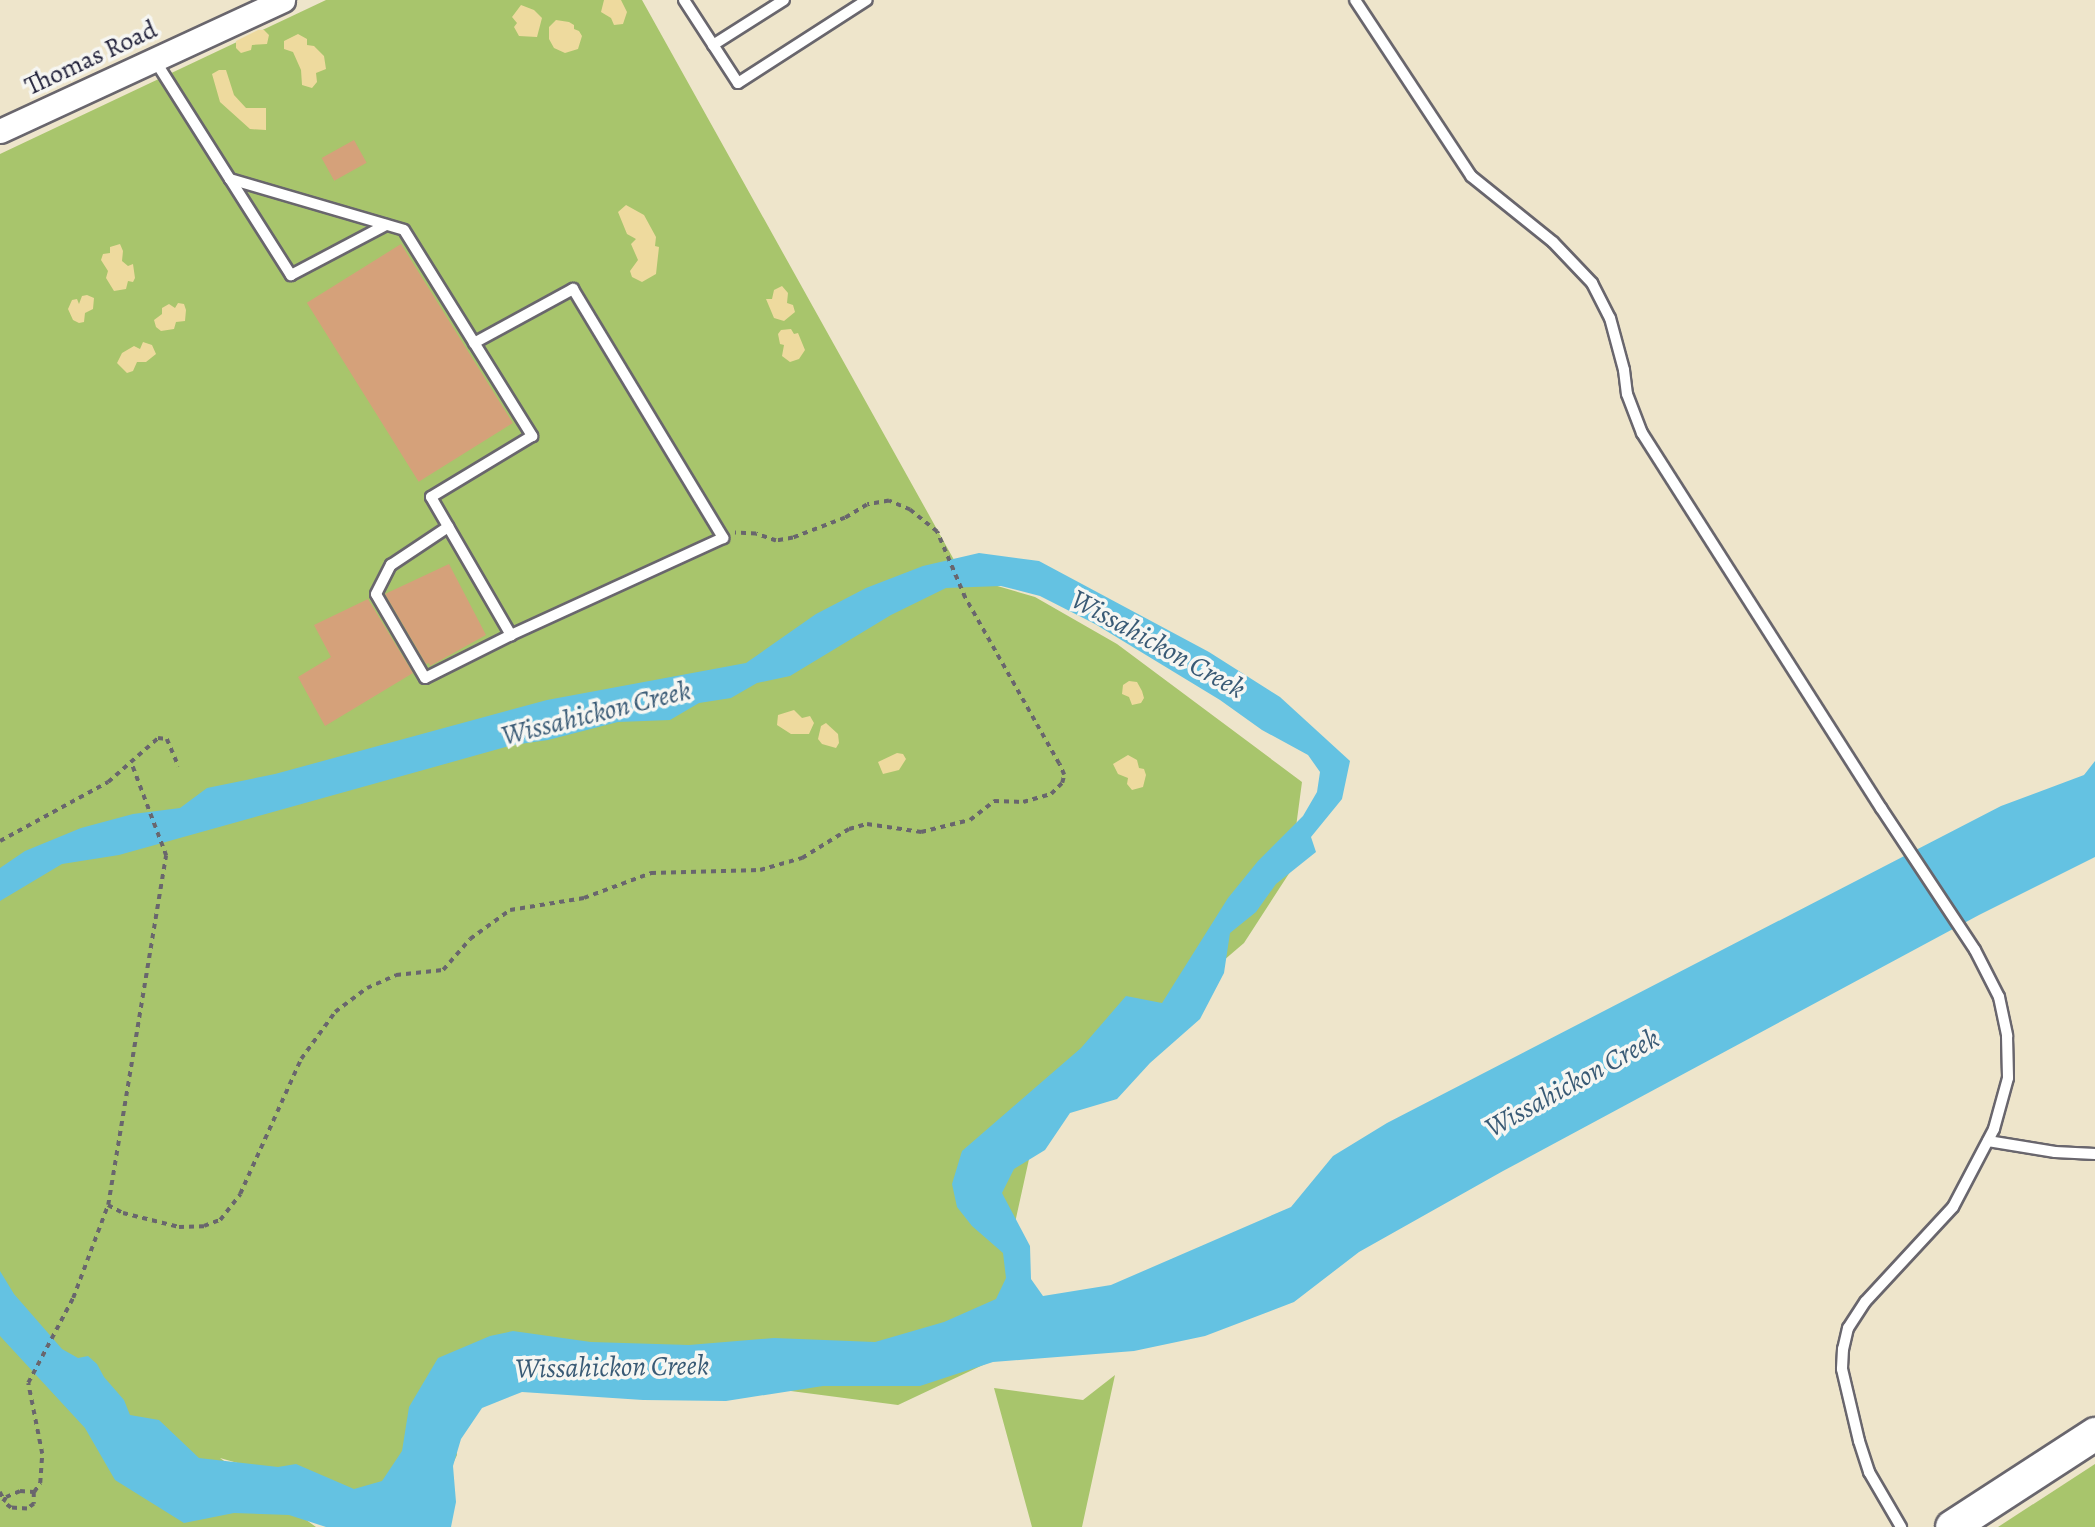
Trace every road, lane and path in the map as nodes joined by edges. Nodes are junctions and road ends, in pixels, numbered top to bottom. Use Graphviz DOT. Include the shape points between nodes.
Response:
graph roads {
  1 [pos="283,0"];
  2 [pos="684,0"];
  3 [pos="784,0"];
  4 [pos="867,0"];
  5 [pos="1355,0"];
  6 [pos="713,45"];
  7 [pos="154,60"];
  8 [pos="0,131"];
  9 [pos="230,179"];
  10 [pos="386,225"];
  11 [pos="474,343"];
  12 [pos="448,527"];
  13 [pos="723,538"];
  14 [pos="510,635"];
  15 [pos="131,763"];
  16 [pos="179,767"];
  17 [pos="0,841"];
  18 [pos="1988,1141"];
  19 [pos="2095,1154"];
  20 [pos="108,1205"];
  21 [pos="2095,1434"];
  22 [pos="0,1492"];
  23 [pos="34,1492"];
  24 [pos="4,1500"];
  25 [pos="1902,1527"];
  26 [pos="1952,1527"];
  1 -- 7 [label="street, Thomas Road"];
  2 -- 6 [label="lane"];
  3 -- 6 [label="lane"];
  4 -- 6 [label="lane" via="738,83"];
  5 -- 18 [label="lane" via="1471,176 1553,242 1591,283 1611,318 1627,394 1642,433 1975,950 1999,997 2008,1055 2003,1102"];
  7 -- 8 [label="street, Thomas Road"];
  7 -- 9 [label="lane"];
  9 -- 10 [label="lane"];
  9 -- 10 [label="lane" via="291,275"];
  10 -- 11 [label="lane" via="404,230"];
  11 -- 12 [label="lane" via="532,436 431,497"];
  11 -- 13 [label="lane" via="573,289"];
  12 -- 14 [label="lane"];
  12 -- 14 [label="lane" via="391,565 376,594 425,678"];
  13 -- 14 [label="lane"];
  13 -- 20 [label="path" via="740,531 776,541 793,538 867,505 889,501 910,510 937,531 965,598 1064,775 1062,783 1051,794 1023,802 994,801 970,820 921,832 867,824 802,859 760,870 651,873 572,901 510,910 470,939 443,970 396,975 367,988 335,1012 300,1059 240,1194 220,1220 179,1227"];
  15 -- 16 [label="path" via="158,738 167,739"];
  15 -- 17 [label="path" via="94,790"];
  15 -- 20 [label="path" via="166,856"];
  18 -- 19 [label="lane"];
  18 -- 25 [label="lane" via="1952,1207 1865,1302 1848,1328 1842,1369 1850,1414 1869,1472"];
  20 -- 23 [label="path" via="59,1328 27,1383 42,1454 40,1483"];
  21 -- 26 [label="main road"];
  22 -- 24 [label="path"];
  23 -- 24 [label="path" via="20,1491"];
  23 -- 24 [label="path" via="34,1504 20,1511"];
}
